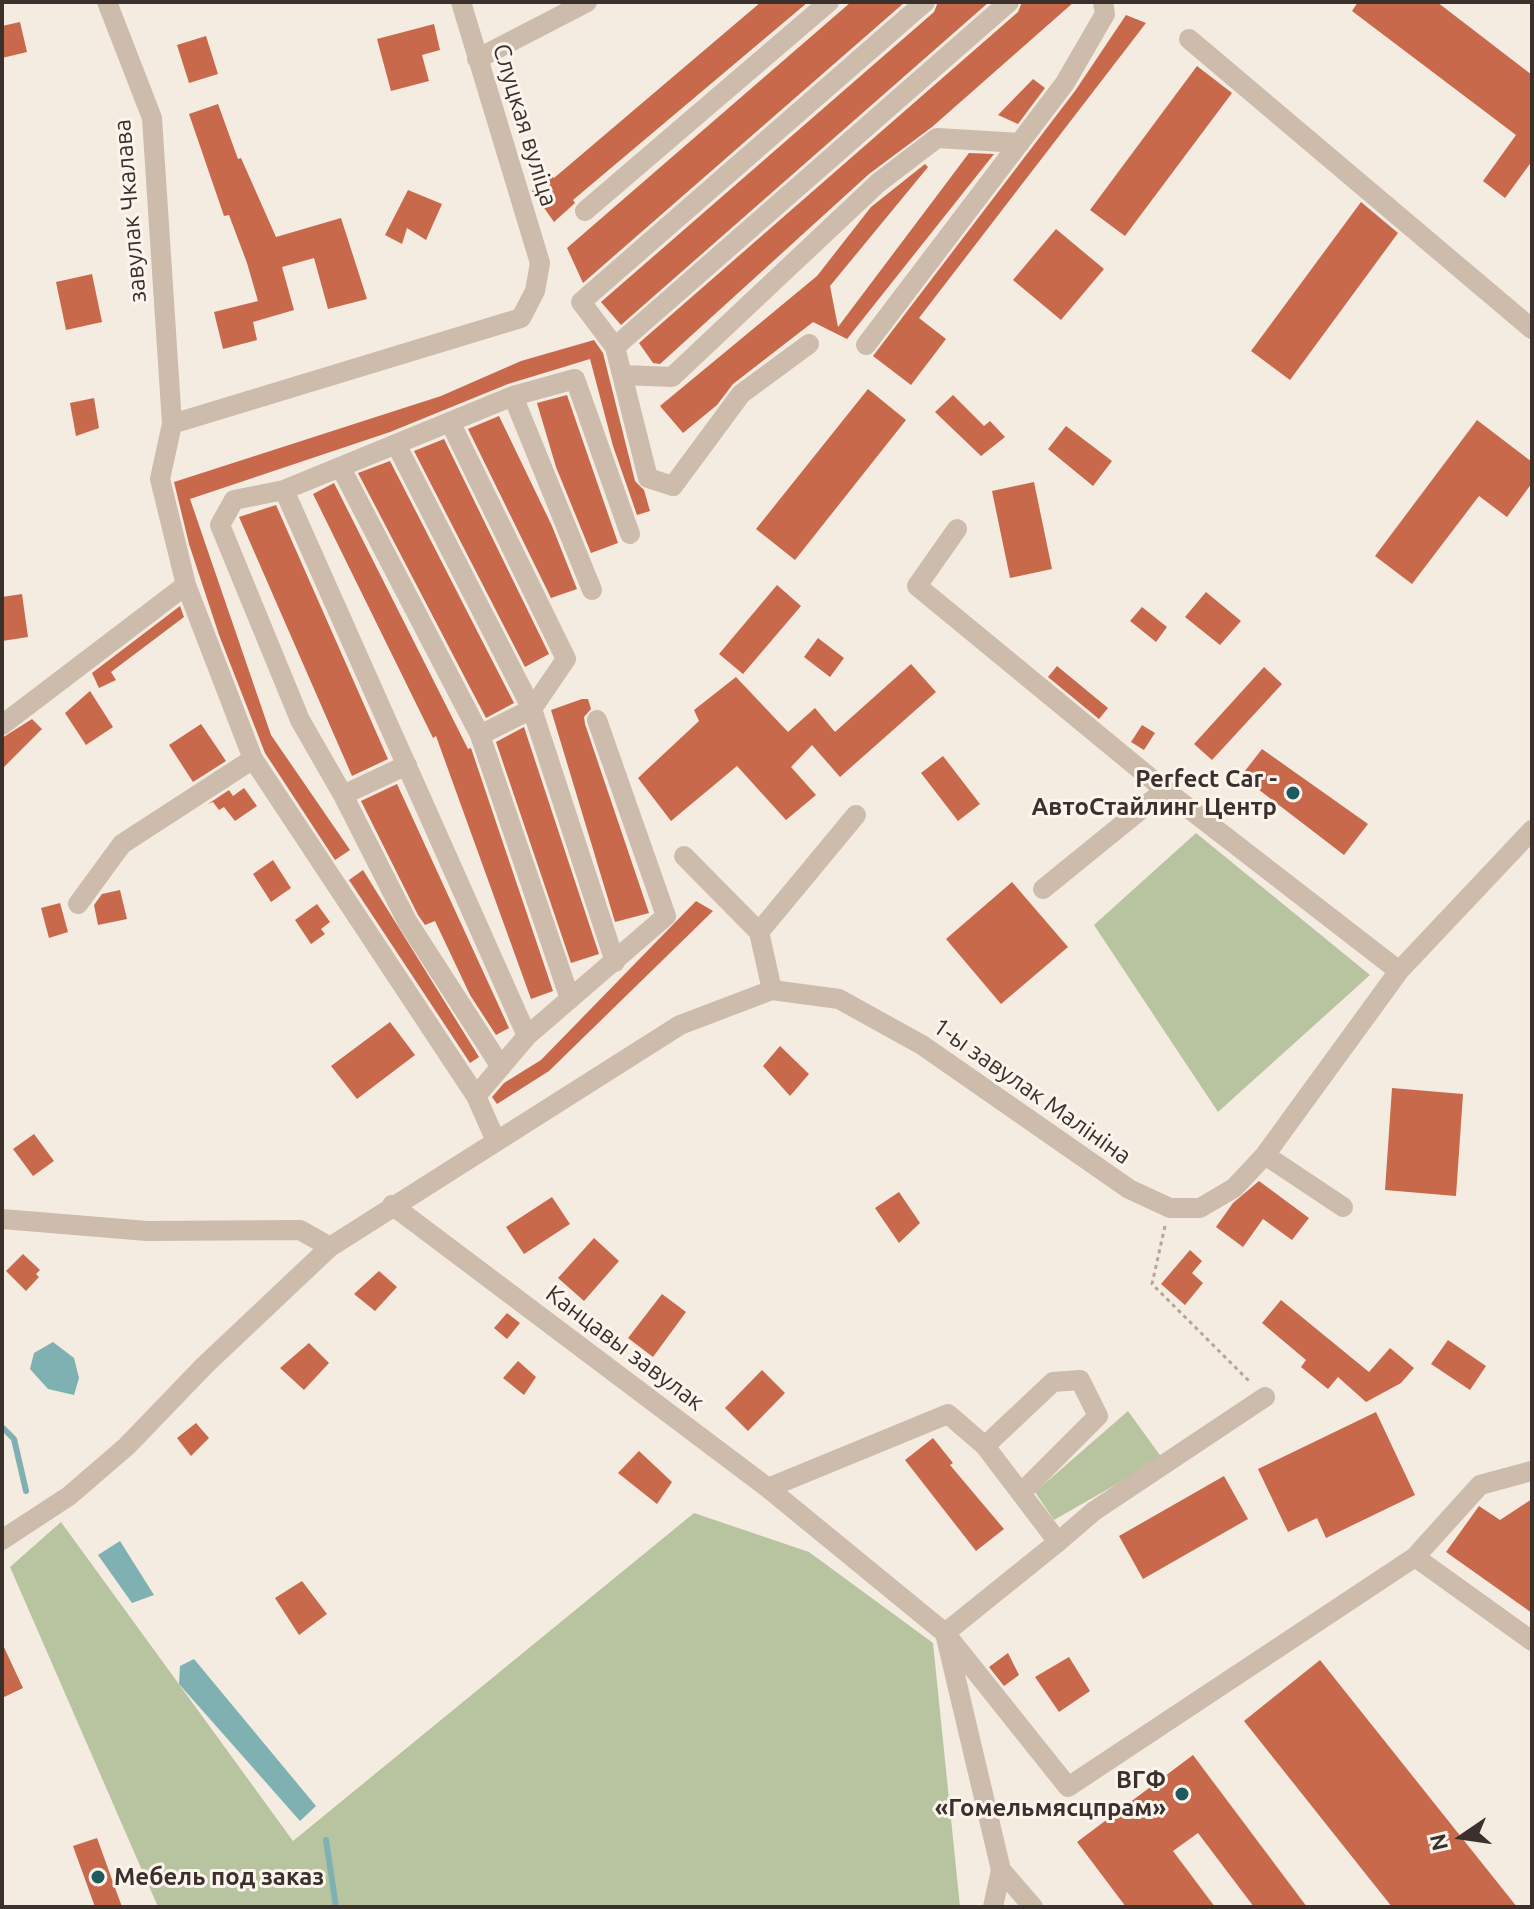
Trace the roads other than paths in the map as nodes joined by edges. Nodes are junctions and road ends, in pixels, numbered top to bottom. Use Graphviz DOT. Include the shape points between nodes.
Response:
graph roads {
  1 [pos="107,2"];
  2 [pos="461,2"];
  3 [pos="587,2"];
  4 [pos="829,2"];
  5 [pos="925,2"];
  6 [pos="1009,2"];
  7 [pos="1103,2"];
  8 [pos="1189,39"];
  9 [pos="477,59"];
  10 [pos="1020,143"];
  11 [pos="585,211"];
  12 [pos="1532,329"];
  13 [pos="809,344"];
  14 [pos="866,345"];
  15 [pos="615,347"];
  16 [pos="622,375"];
  17 [pos="513,396"];
  18 [pos="172,424"];
  19 [pos="451,424"];
  20 [pos="397,446"];
  21 [pos="341,468"];
  22 [pos="284,490"];
  23 [pos="957,529"];
  24 [pos="630,534"];
  25 [pos="186,585"];
  26 [pos="592,590"];
  27 [pos="532,709"];
  28 [pos="597,720"];
  29 [pos="2,725"];
  30 [pos="480,735"];
  31 [pos="253,759"];
  32 [pos="407,765"];
  33 [pos="1165,790"];
  34 [pos="343,795"];
  35 [pos="856,815"];
  36 [pos="1532,830"];
  37 [pos="684,856"];
  38 [pos="1043,889"];
  39 [pos="78,904"];
  40 [pos="759,932"];
  41 [pos="615,962"];
  42 [pos="1399,971"];
  43 [pos="772,990"];
  44 [pos="570,999"];
  45 [pos="527,1036"];
  46 [pos="501,1067"];
  47 [pos="476,1096"];
  48 [pos="496,1141"];
  49 [pos="1265,1155"];
  50 [pos="392,1205"];
  51 [pos="1343,1207"];
  52 [pos="2,1219"];
  53 [pos="330,1247"];
  54 [pos="1265,1397"];
  55 [pos="985,1446"];
  56 [pos="1532,1471"];
  57 [pos="768,1488"];
  58 [pos="1021,1493"];
  59 [pos="2,1540"];
  60 [pos="1058,1542"];
  61 [pos="1415,1557"];
  62 [pos="945,1633"];
  63 [pos="1532,1641"];
  64 [pos="1001,1870"];
  65 [pos="993,1907"];
  66 [pos="1033,1907"];
  1 -- 18 [label="street, завулак Чкалава" via="152,118"];
  2 -- 9 [label="street, Слуцкая вуліца"];
  3 -- 9 [label="street"];
  4 -- 11 [label="street"];
  5 -- 15 [label="street" via="581,302"];
  6 -- 15 [label="street"];
  7 -- 10 [label="street" via="1105,14 1065,83"];
  8 -- 12 [label="street"];
  9 -- 18 [label="street, Слуцкая вуліца" via="540,263 535,291 521,318"];
  10 -- 14 [label="street"];
  10 -- 16 [label="street" via="937,138 878,183 672,377"];
  13 -- 16 [label="street" via="741,394 673,486 648,478"];
  15 -- 16 [label="street"];
  17 -- 19 [label="street"];
  17 -- 24 [label="street" via="575,379"];
  17 -- 26 [label="street"];
  18 -- 25 [label="street, завулак Чкалава" via="160,479"];
  19 -- 20 [label="street"];
  19 -- 27 [label="street" via="566,659"];
  20 -- 21 [label="street"];
  20 -- 27 [label="street"];
  21 -- 22 [label="street"];
  21 -- 30 [label="street"];
  22 -- 32 [label="street"];
  22 -- 34 [label="street" via="234,500 220,525 300,720"];
  23 -- 33 [label="street" via="917,586"];
  25 -- 29 [label="street"];
  25 -- 31 [label="street, завулак Чкалава"];
  27 -- 30 [label="street"];
  27 -- 41 [label="street"];
  28 -- 41 [label="street" via="666,916"];
  30 -- 44 [label="street"];
  31 -- 39 [label="street" via="122,844"];
  31 -- 47 [label="street, завулак Чкалава"];
  32 -- 34 [label="street"];
  32 -- 45 [label="street"];
  33 -- 38 [label="street"];
  33 -- 42 [label="street"];
  34 -- 46 [label="street" via="407,921"];
  35 -- 40 [label="street"];
  36 -- 42 [label="street"];
  37 -- 40 [label="street"];
  40 -- 43 [label="street"];
  41 -- 44 [label="street"];
  42 -- 49 [label="street"];
  43 -- 48 [label="street, 1-ы завулак Малініна" via="680,1025"];
  43 -- 49 [label="street, 1-ы завулак Малініна" via="839,999 922,1045 1129,1189 1170,1208 1200,1208 1234,1188"];
  44 -- 45 [label="street"];
  45 -- 46 [label="street"];
  46 -- 47 [label="street"];
  47 -- 48 [label="street, завулак Чкалава"];
  48 -- 50 [label="street, 1-ы завулак Малініна"];
  49 -- 51 [label="street"];
  50 -- 53 [label="street"];
  50 -- 57 [label="street, Канцавы завулак"];
  52 -- 53 [label="street" via="147,1231 300,1230"];
  53 -- 59 [label="street" via="127,1446 69,1496"];
  54 -- 60 [label="street" via="1094,1511"];
  55 -- 57 [label="street" via="948,1414"];
  55 -- 58 [label="street"];
  55 -- 58 [label="street" via="1053,1382 1080,1380 1098,1416"];
  56 -- 61 [label="street" via="1480,1485"];
  57 -- 62 [label="street, Канцавы завулак"];
  58 -- 60 [label="street"];
  60 -- 62 [label="street"];
  61 -- 62 [label="street, Канцавы завулак" via="1068,1787"];
  61 -- 63 [label="street"];
  62 -- 64 [label="street"];
  64 -- 65 [label="street"];
  64 -- 66 [label="street"];
}
